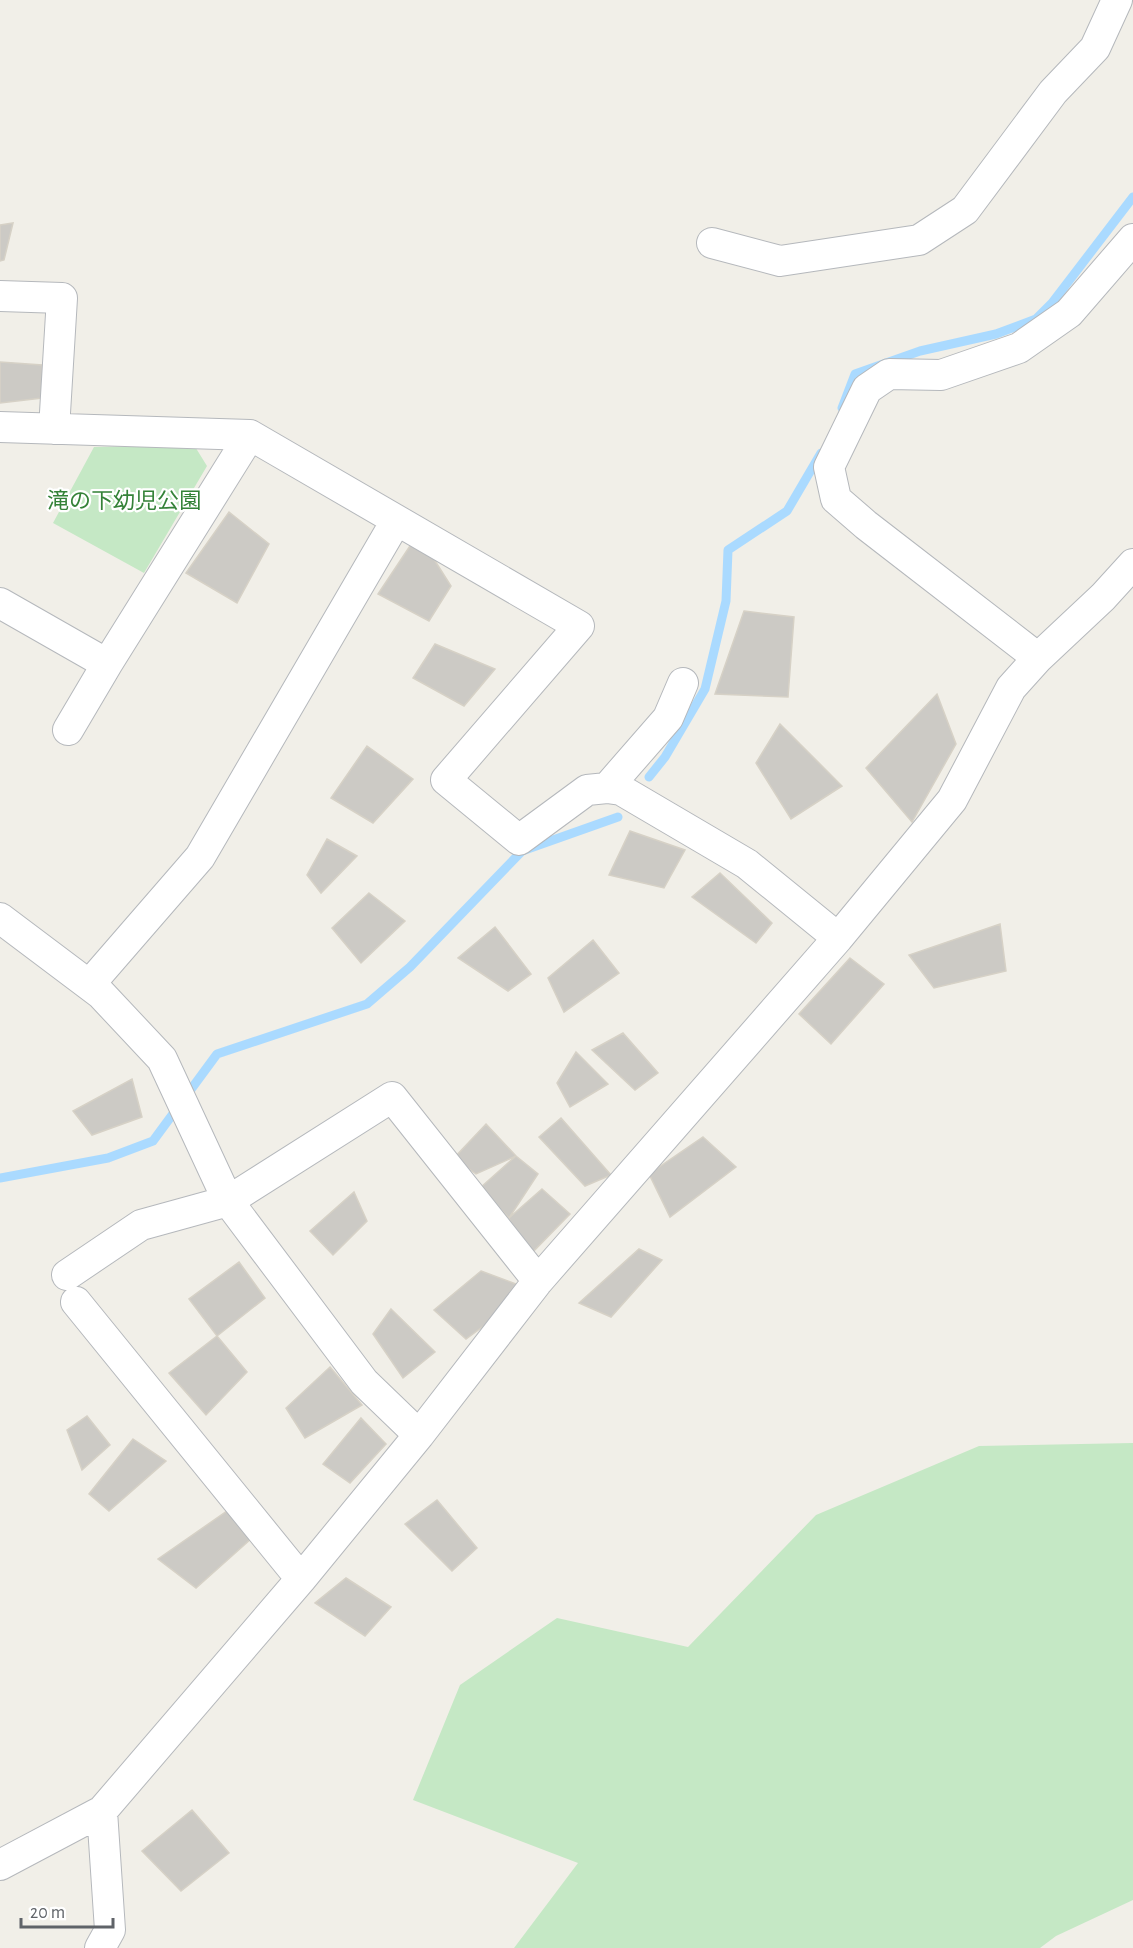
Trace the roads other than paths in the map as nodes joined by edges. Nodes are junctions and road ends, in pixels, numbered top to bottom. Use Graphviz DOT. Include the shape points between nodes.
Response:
graph roads {
  1 [pos="1117,0"];
  2 [pos="1133,239"];
  3 [pos="712,243"];
  4 [pos="0,296"];
  5 [pos="0,427"];
  6 [pos="54,429"];
  7 [pos="250,435"];
  8 [pos="396,521"];
  9 [pos="1133,564"];
  10 [pos="0,603"];
  11 [pos="1038,658"];
  12 [pos="107,664"];
  13 [pos="683,683"];
  14 [pos="68,730"];
  15 [pos="607,788"];
  16 [pos="0,918"];
  17 [pos="838,939"];
  18 [pos="89,985"];
  19 [pos="228,1201"];
  20 [pos="538,1281"];
  21 [pos="419,1436"];
  22 [pos="301,1580"];
  23 [pos="102,1811"];
  24 [pos="0,1865"];
  25 [pos="100,1948"];
  1 -- 3 [label="street" via="1095,48 1053,92 965,210 920,240 780,261"];
  2 -- 11 [label="street" via="1069,313 1018,348 941,375 889,374 867,389 829,467 836,499"];
  4 -- 6 [label="street" via="62,298"];
  5 -- 6 [label="street"];
  6 -- 7 [label="street"];
  7 -- 8 [label="street"];
  7 -- 12 [label="street"];
  8 -- 15 [label="street" via="579,626 446,780 519,840 586,790"];
  8 -- 18 [label="street" via="200,857"];
  9 -- 11 [label="street"];
  10 -- 12 [label="street"];
  11 -- 17 [label="street" via="1011,688 952,800"];
  12 -- 14 [label="street"];
  13 -- 15 [label="street" via="668,718"];
  15 -- 17 [label="street" via="621,790 747,864"];
  16 -- 18 [label="street"];
  17 -- 20 [label="street"];
  18 -- 19 [label="street" via="162,1059"];
  19 -- 20 [label="street" via="392,1097"];
  19 -- 21 [label="street" via="364,1382"];
  19 -- 22 [label="street" via="141,1225 72,1289"];
  20 -- 21 [label="street"];
  21 -- 22 [label="street"];
  22 -- 23 [label="street"];
  23 -- 24 [label="street"];
  23 -- 25 [label="street" via="110,1930"];
}
